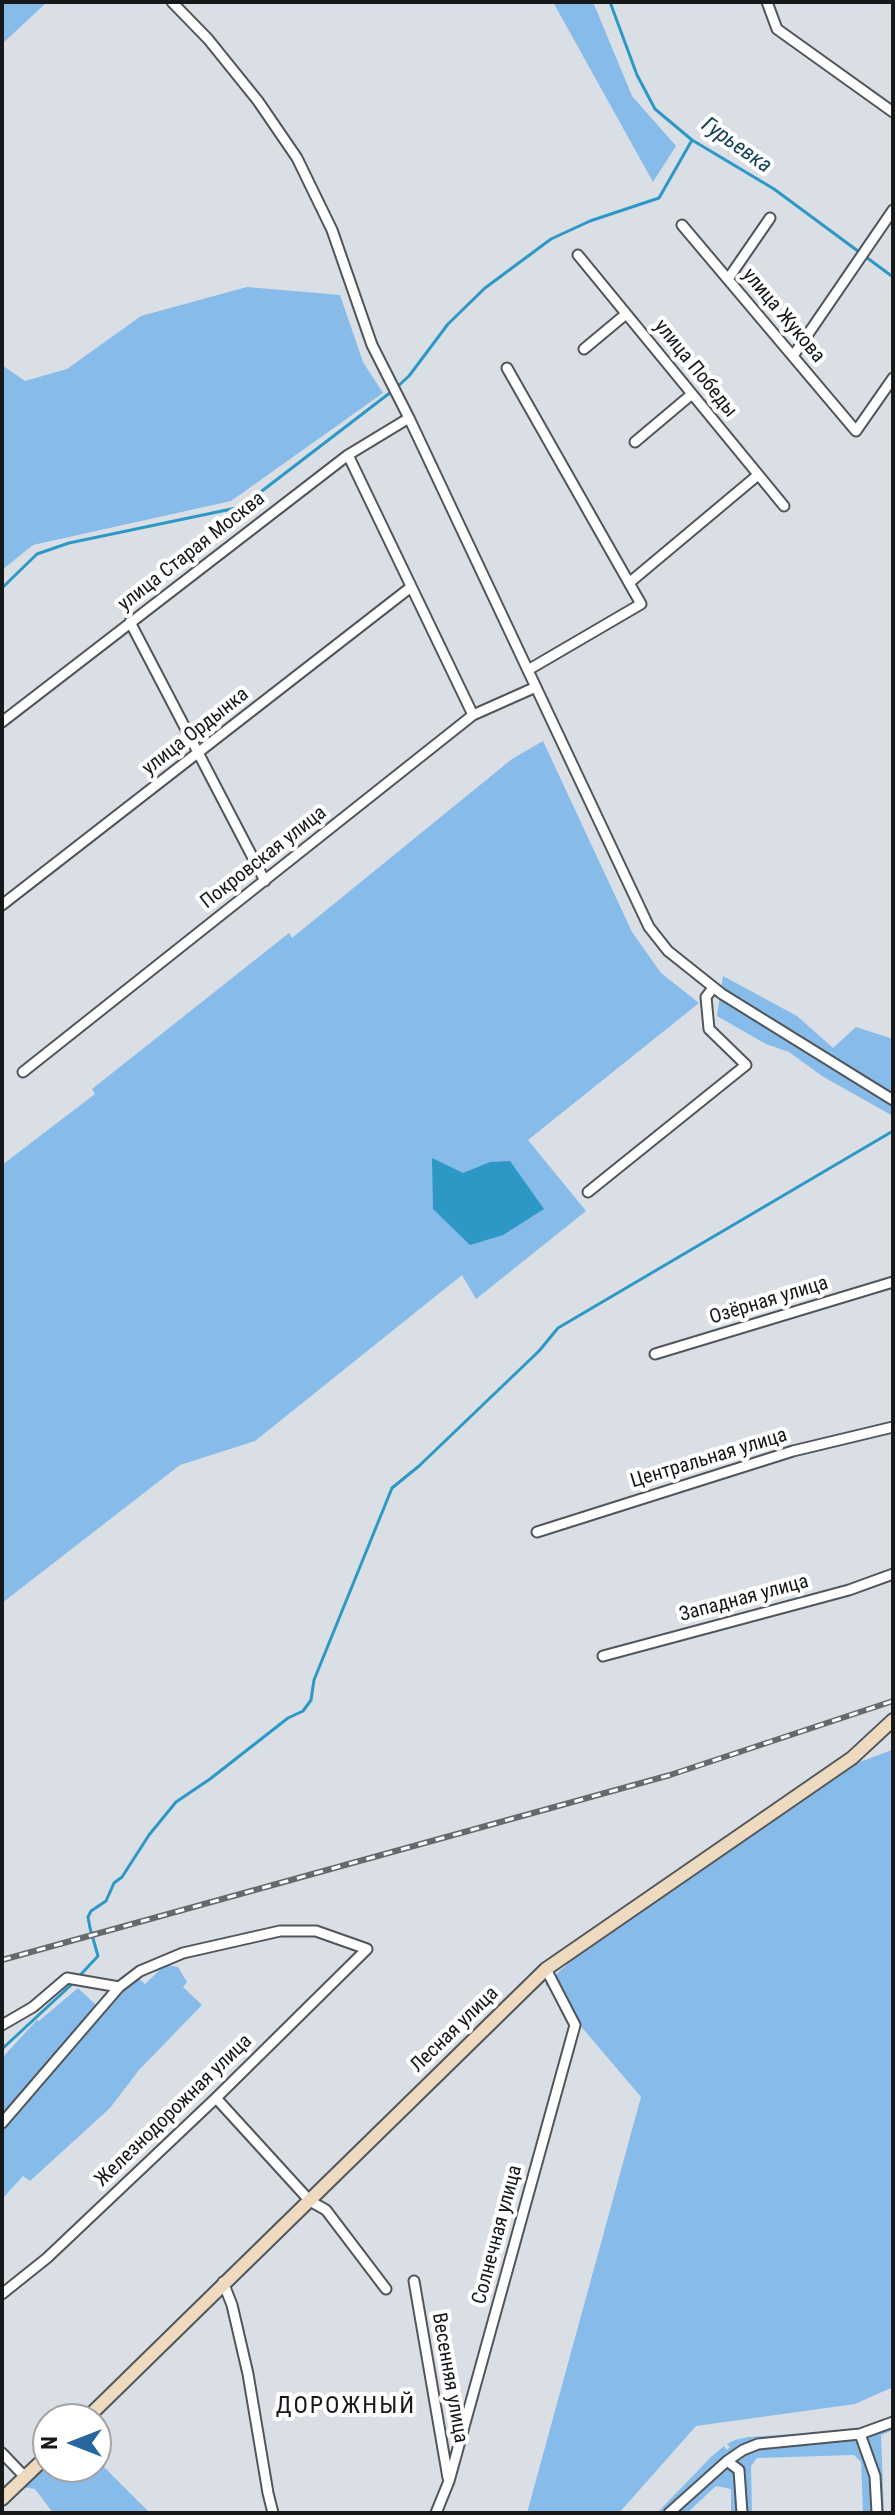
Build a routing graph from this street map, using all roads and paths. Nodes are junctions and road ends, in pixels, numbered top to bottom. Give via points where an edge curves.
1 (172, 2) edge
2 (767, 2) edge
3 (893, 112) edge
4 (893, 210) edge
5 (770, 218) dead end
6 (682, 225) dead end
7 (578, 255) dead end
8 (728, 279) junction
9 (626, 314) junction
10 (584, 349) dead end
11 (793, 356) junction
12 (507, 368) dead end
13 (893, 378) edge
14 (692, 394) junction
15 (409, 418) junction
16 (635, 442) dead end
17 (348, 455) junction
18 (758, 475) junction
19 (784, 506) dead end
20 (629, 583) junction
21 (411, 587) junction
22 (130, 622) junction
23 (528, 670) junction
24 (536, 687) junction
25 (473, 715) junction
26 (2, 722) edge
27 (197, 754) junction
28 (265, 881) junction
29 (2, 905) edge
30 (713, 988) junction
31 (23, 1072) dead end
32 (893, 1100) edge
33 (588, 1192) dead end
34 (893, 1282) edge
35 (655, 1354) dead end
36 (893, 1427) edge
37 (537, 1532) dead end
38 (893, 1574) edge
39 (603, 1656) dead end
40 (893, 1720) edge
41 (546, 1969) junction
42 (119, 1987) junction
43 (2, 2025) edge
44 (216, 2098) junction
45 (2, 2123) edge
46 (310, 2201) junction
47 (414, 2281) dead end
48 (223, 2282) junction
49 (386, 2289) dead end
50 (2, 2294) edge
51 (102, 2403) edge
52 (893, 2422) edge
53 (860, 2434) junction
54 (2, 2453) edge
55 (727, 2461) junction
56 (32, 2470) edge
57 (25, 2477) junction
58 (449, 2481) junction
59 (2, 2499) edge
60 (273, 2513) edge
61 (436, 2513) edge
62 (669, 2513) edge
63 (742, 2513) edge
64 (877, 2513) edge

1 - 15 street via 258,101 297,158 332,230 372,345
2 - 3 street via 777,29
4 - 11 street
5 - 8 street
6 - 8 street, улица Жукова
7 - 9 street, улица Победы
8 - 11 street, улица Жукова
9 - 10 street
9 - 14 street, улица Победы
11 - 13 street, улица Жукова via 856,431
12 - 20 street
14 - 16 street
14 - 18 street, улица Победы
15 - 17 street, улица Старая Москва
15 - 23 street
17 - 21 street
17 - 22 street, улица Старая Москва
18 - 19 street, улица Победы
18 - 20 street
20 - 23 street via 641,604
21 - 25 street
21 - 27 street, улица Ордынка
22 - 26 street, улица Старая Москва
22 - 27 street
23 - 24 street
24 - 25 street, Покровская улица
24 - 30 street via 649,927 668,951
25 - 28 street, Покровская улица
27 - 28 street
27 - 29 street, улица Ордынка
28 - 31 street, Покровская улица
30 - 32 street
30 - 33 street via 706,997 709,1029 746,1065
34 - 35 street, Озёрная улица
36 - 37 street, Центральная улица via 793,1451
38 - 39 street, Западная улица
40 - 41 street, Лесная улица via 852,1758
41 - 46 street, Лесная улица
41 - 58 street, Солнечная улица via 575,2025
42 - 43 street via 67,1978
42 - 44 street, Железнодорожная улица via 140,1971 183,1953 280,1931 316,1931 367,1949
42 - 45 street
44 - 46 street
44 - 50 street, Железнодорожная улица
46 - 48 street, Лесная улица
46 - 49 street via 326,2210
47 - 58 street, Весенняя улица
48 - 51 street, Лесная улица
48 - 60 street via 248,2374
52 - 53 street
53 - 55 street via 758,2444
53 - 64 street via 875,2476
54 - 57 street
55 - 62 street
55 - 63 street via 739,2470
56 - 57 street
57 - 59 street
58 - 61 street, Солнечная улица

